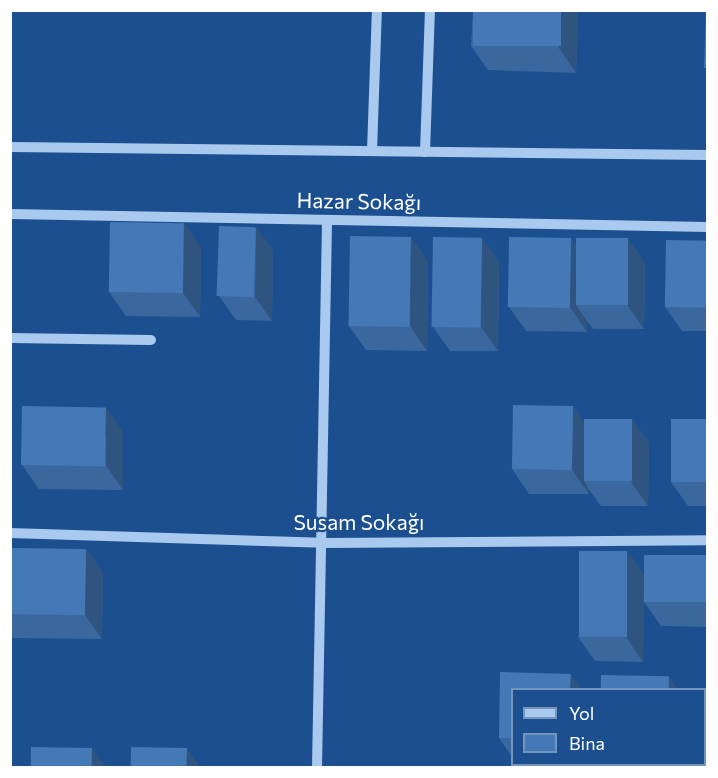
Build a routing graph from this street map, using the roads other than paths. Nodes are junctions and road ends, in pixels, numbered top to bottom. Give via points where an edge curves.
1 (377, 10) edge
2 (430, 10) edge
3 (10, 147) edge
4 (372, 151) junction
5 (425, 152) junction
6 (708, 155) edge
7 (10, 214) edge
8 (327, 220) junction
9 (708, 227) edge
10 (10, 338) edge
11 (151, 340) dead end
12 (10, 533) edge
13 (708, 540) edge
14 (322, 543) junction
15 (317, 768) edge

1 - 4 street
2 - 5 street
3 - 4 street
4 - 5 street
5 - 6 street
7 - 8 street, Hazar Sokağı
8 - 9 street, Hazar Sokağı
8 - 14 street
10 - 11 street
12 - 14 street, Susam Sokağı
13 - 14 street, Susam Sokağı
14 - 15 street

